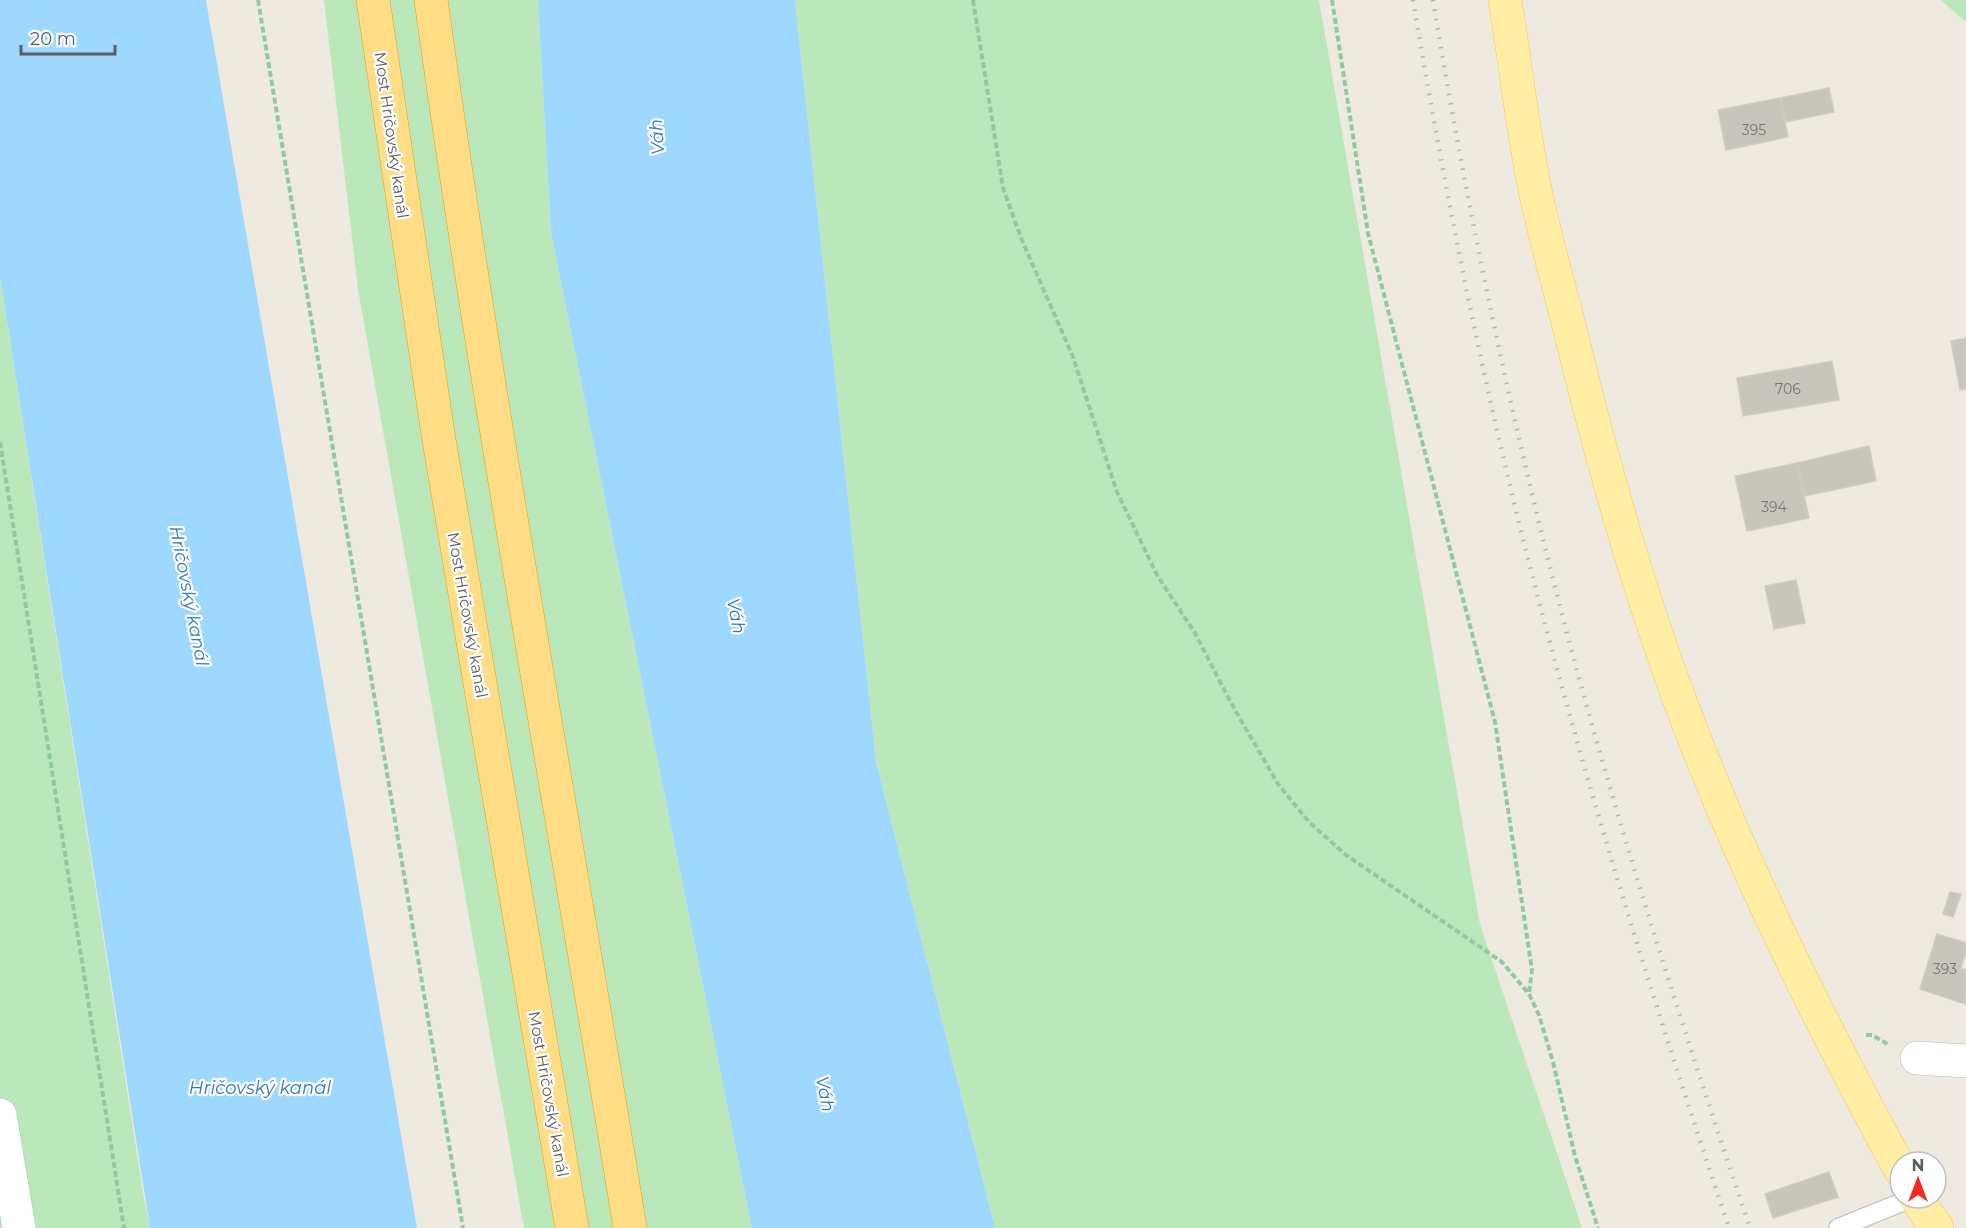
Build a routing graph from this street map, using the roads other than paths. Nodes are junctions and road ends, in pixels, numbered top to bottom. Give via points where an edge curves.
1 (372, 0) edge
2 (431, 0) edge
3 (1505, 0) edge
4 (1917, 1058) road end
5 (1966, 1061) edge
6 (0, 1115) edge
7 (1890, 1150) edge
8 (1888, 1208) edge
9 (1923, 1210) edge
10 (19, 1228) edge
11 (572, 1228) edge
12 (630, 1228) edge
13 (1838, 1228) edge
14 (1937, 1228) edge

1 - 11 highway, Most Hričovský kanál via 436,423
2 - 12 highway via 493,419
3 - 7 main road via 1534,185 1592,418 1644,598 1681,702 1786,947
4 - 5 main road
6 - 10 main road
8 - 13 lane
9 - 14 main road

